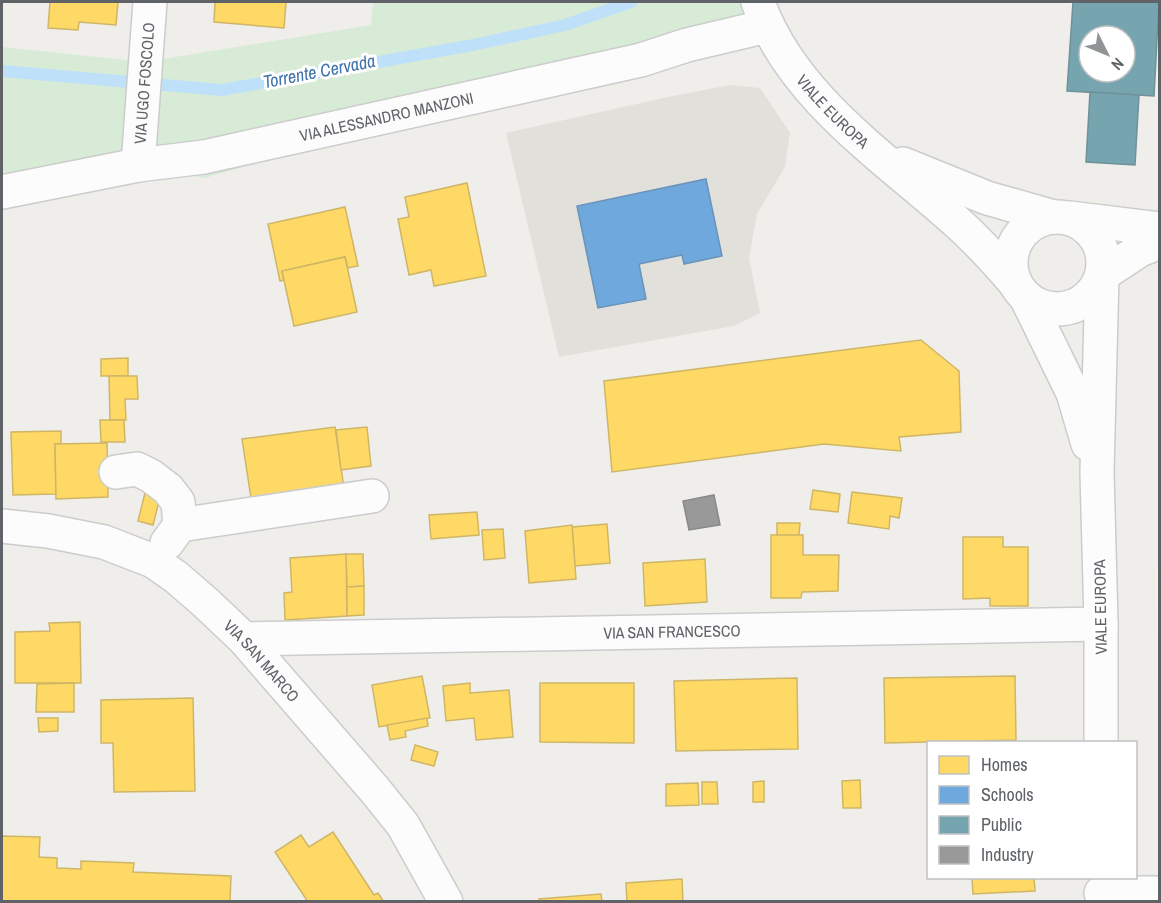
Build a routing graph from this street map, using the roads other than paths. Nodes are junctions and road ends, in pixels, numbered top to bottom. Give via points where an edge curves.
1 (150, 2) edge
2 (762, 14) edge
3 (880, 155) junction
4 (138, 165) junction
5 (2, 192) edge
6 (1061, 217) junction
7 (1160, 229) edge
8 (1160, 242) edge
9 (1102, 274) junction
10 (1021, 291) junction
11 (116, 472) dead end
12 (1097, 472) junction
13 (372, 496) dead end
14 (180, 525) junction
15 (2, 526) edge
16 (153, 561) junction
17 (1101, 624) junction
18 (244, 639) junction
19 (1101, 741) edge
20 (1101, 891) edge
21 (1160, 893) edge
22 (446, 902) edge

1 - 4 street, VIA UGO FOSCOLO
2 - 3 street, VIALE EUROPA via 790,63 818,97
2 - 4 street, VIA ALESSANDRO MANZONI via 641,60 215,155
3 - 6 street, VIALE EUROPA via 987,198
3 - 10 street, VIALE EUROPA via 961,225
4 - 5 street, VIA ALESSANDRO MANZONI
6 - 7 street
6 - 9 street via 1082,223 1096,239 1104,259
6 - 10 street via 1039,220 1017,240 1012,262
8 - 9 street
9 - 10 street via 1096,289 1070,307 1039,306
9 - 12 street, VIALE EUROPA
10 - 12 street, VIALE EUROPA via 1073,393
11 - 14 street via 137,469 168,489 178,502
12 - 17 street, VIALE EUROPA
13 - 14 street
14 - 16 street
15 - 16 street, VIA SAN MARCO via 104,542
16 - 18 street, VIA SAN MARCO
17 - 18 street, VIA SAN FRANCESCO
17 - 19 street, VIALE EUROPA
18 - 22 street, VIA SAN MARCO via 403,825
20 - 21 street

